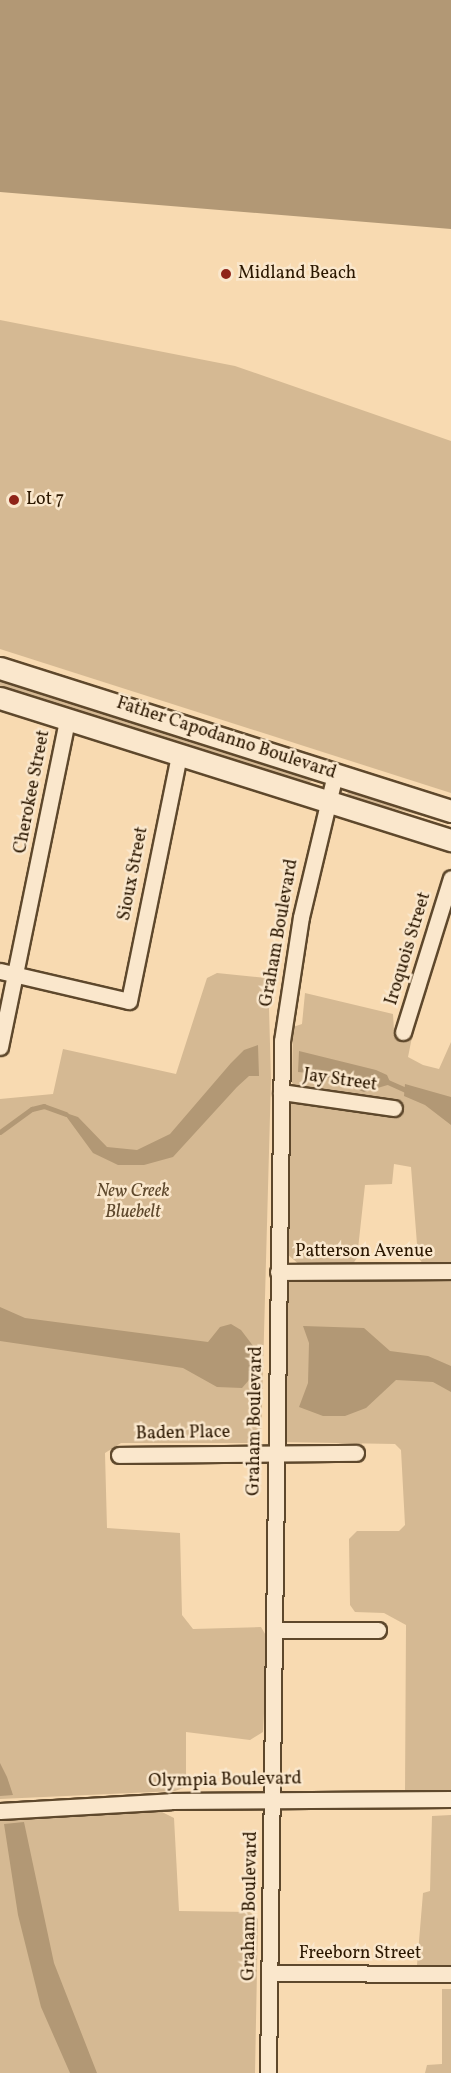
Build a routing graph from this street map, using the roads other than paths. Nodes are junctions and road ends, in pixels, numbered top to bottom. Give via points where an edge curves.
1 (0, 668) edge
2 (0, 698) edge
3 (68, 720) junction
4 (179, 756) junction
5 (335, 774) junction
6 (328, 802) junction
7 (451, 811) edge
8 (451, 840) edge
9 (451, 878) edge
10 (0, 971) edge
11 (16, 974) junction
12 (404, 1032) dead end
13 (0, 1047) edge
14 (281, 1092) junction
15 (394, 1108) dead end
16 (451, 1271) edge
17 (278, 1272) junction
18 (274, 1452) junction
19 (356, 1453) dead end
20 (120, 1455) dead end
21 (275, 1630) junction
22 (378, 1630) dead end
23 (272, 1799) junction
24 (451, 1799) edge
25 (0, 1810) edge
26 (269, 1973) junction
27 (451, 1974) edge
28 (268, 2073) edge

1 - 5 main road, Father Capodanno Boulevard
2 - 3 main road, Father Capodanno Boulevard
3 - 4 main road, Father Capodanno Boulevard
3 - 11 street, Cherokee Street
4 - 6 main road, Father Capodanno Boulevard
4 - 11 street, Sioux Street via 129,1001
5 - 6 street, Graham Boulevard
5 - 7 main road, Father Capodanno Boulevard
6 - 8 main road, Father Capodanno Boulevard
6 - 14 street, Graham Boulevard via 299,927 282,1041
9 - 12 street, Iroquois Street
10 - 11 street
11 - 13 street, Cherokee Street
14 - 15 street, Jay Street
14 - 17 street, Graham Boulevard
16 - 17 street, Patterson Avenue
17 - 18 street, Graham Boulevard
18 - 19 street, Baden Place
18 - 20 street, Baden Place
18 - 21 street, Graham Boulevard
21 - 22 street
21 - 23 street, Graham Boulevard
23 - 24 street, Olympia Boulevard
23 - 25 street, Olympia Boulevard
23 - 26 street, Graham Boulevard
26 - 27 street, Freeborn Street
26 - 28 street, Graham Boulevard

